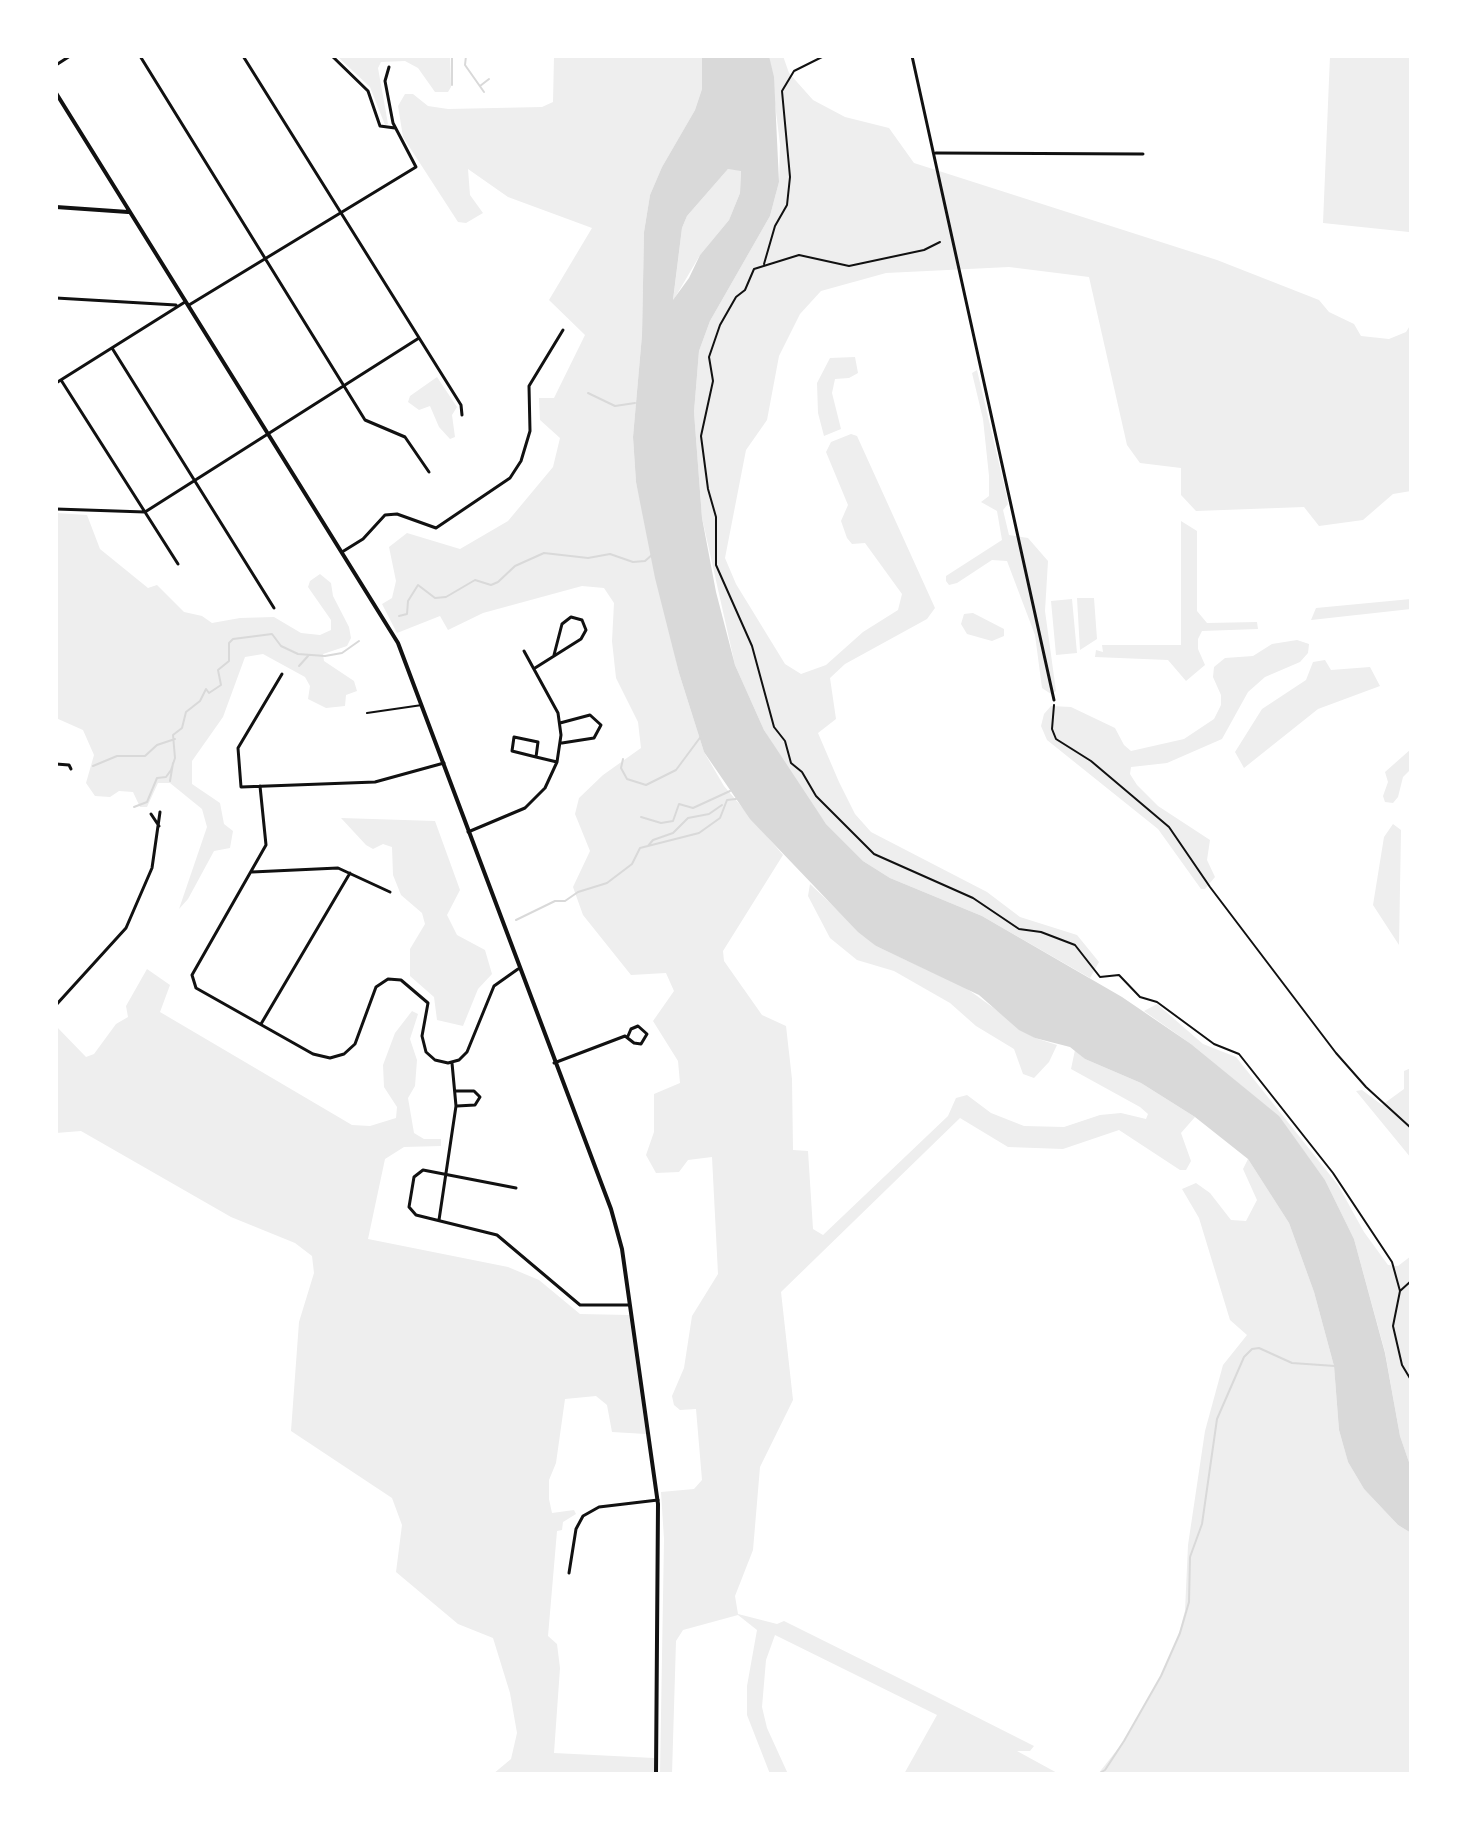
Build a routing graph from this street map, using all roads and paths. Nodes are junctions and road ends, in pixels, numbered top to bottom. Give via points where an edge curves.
1 (70, 56) edge
2 (140, 56) edge
3 (243, 56) edge
4 (332, 56) edge
5 (824, 56) edge
6 (912, 56) edge
7 (56, 65) edge
8 (389, 67) dead end
9 (56, 93) edge
10 (395, 128) junction
11 (936, 153) junction
12 (1143, 154) dead end
13 (56, 207) edge
14 (128, 212) junction
15 (341, 212) junction
16 (940, 242) dead end
17 (266, 259) junction
18 (764, 265) junction
19 (56, 298) edge
20 (187, 304) junction
21 (179, 306) junction
22 (563, 330) dead end
23 (419, 338) junction
24 (112, 348) junction
25 (61, 380) junction
26 (56, 383) edge
27 (345, 386) junction
28 (462, 415) dead end
29 (268, 434) junction
30 (429, 472) dead end
31 (195, 480) junction
32 (56, 509) edge
33 (145, 512) junction
34 (342, 552) junction
35 (178, 564) dead end
36 (274, 608) dead end
37 (524, 651) dead end
38 (554, 655) junction
39 (535, 668) junction
40 (282, 674) dead end
41 (1054, 700) joint
42 (423, 705) junction
43 (367, 713) dead end
44 (560, 723) junction
45 (560, 743) junction
46 (536, 757) junction
47 (557, 762) junction
48 (444, 763) junction
49 (56, 764) edge
50 (71, 769) dead end
51 (260, 786) junction
52 (160, 812) dead end
53 (151, 814) dead end
54 (159, 826) junction
55 (468, 832) junction
56 (251, 872) junction
57 (350, 873) junction
58 (390, 892) dead end
59 (518, 969) junction
60 (56, 1005) edge
61 (261, 1024) junction
62 (628, 1036) junction
63 (452, 1063) junction
64 (554, 1063) junction
65 (455, 1091) junction
66 (456, 1106) junction
67 (1411, 1128) edge
68 (447, 1175) junction
69 (516, 1188) dead end
70 (439, 1220) junction
71 (1411, 1281) edge
72 (1400, 1291) junction
73 (630, 1305) junction
74 (1411, 1380) edge
75 (658, 1500) junction
76 (569, 1573) dead end
77 (656, 1774) edge

1 - 7 street
2 - 17 street
3 - 15 street
4 - 10 street via 368,91 380,126
5 - 18 path via 794,71 782,91 790,177 787,205
6 - 11 street
8 - 10 street via 385,81
9 - 14 street
10 - 15 street via 416,167
11 - 12 street
11 - 41 street
13 - 14 street
14 - 20 street
15 - 17 street
15 - 23 street
16 - 18 path via 849,266 811,255
17 - 20 street
17 - 27 street
18 - 72 path via 754,269 720,325 709,357 713,381 701,436 716,517 716,565 752,646 774,727 791,763 874,854 973,898 1019,929 1075,945 1100,977 1119,975 1140,997 1157,1002 1214,1044 1239,1054 1333,1173 1392,1262
19 - 21 street
20 - 21 street
20 - 29 street
21 - 24 street
22 - 34 street via 529,386 530,431 510,478 436,528 385,515
23 - 27 street
23 - 28 street via 461,405
24 - 25 street
24 - 31 street
25 - 26 street
25 - 33 street
27 - 29 street
27 - 30 street via 365,420 405,437
29 - 31 street
29 - 34 street
31 - 33 street
31 - 36 street
32 - 33 street
33 - 35 street
34 - 42 street via 398,643
37 - 39 street
38 - 38 street via 562,624 573,617 582,620 583,637
38 - 39 street
39 - 44 street
40 - 51 street via 237,751 240,785
41 - 67 path via 1056,739 1091,761 1169,827 1336,1053
42 - 43 lane
42 - 48 street
44 - 45 street
44 - 45 street via 590,715 602,727 594,738
45 - 47 street
46 - 46 street via 511,750 514,737 538,742
46 - 47 street
47 - 55 street via 545,788 525,808
48 - 51 street via 375,782
48 - 55 street
49 - 50 street
51 - 56 street via 266,842
52 - 54 street
53 - 54 street
54 - 60 street via 150,876 124,933
55 - 59 street
56 - 57 street via 338,868
56 - 61 street via 191,980 196,988
57 - 58 street
57 - 61 street
59 - 63 street via 494,986 467,1052
59 - 64 street
61 - 63 street via 316,1055 337,1057 357,1041 373,990 385,980 397,979 428,1003 422,1036 426,1052 439,1062
62 - 62 street via 638,1044 647,1034 636,1026
62 - 64 street
63 - 65 street
64 - 73 street via 617,1228
65 - 66 street
65 - 66 street via 474,1091 480,1097 475,1105
66 - 68 street
68 - 69 street
68 - 70 street
68 - 70 street via 419,1171 409,1205 414,1214
70 - 73 street via 505,1239 580,1305
71 - 72 path
72 - 74 path via 1393,1326
73 - 75 street
75 - 76 street via 599,1507 583,1516
75 - 77 street

